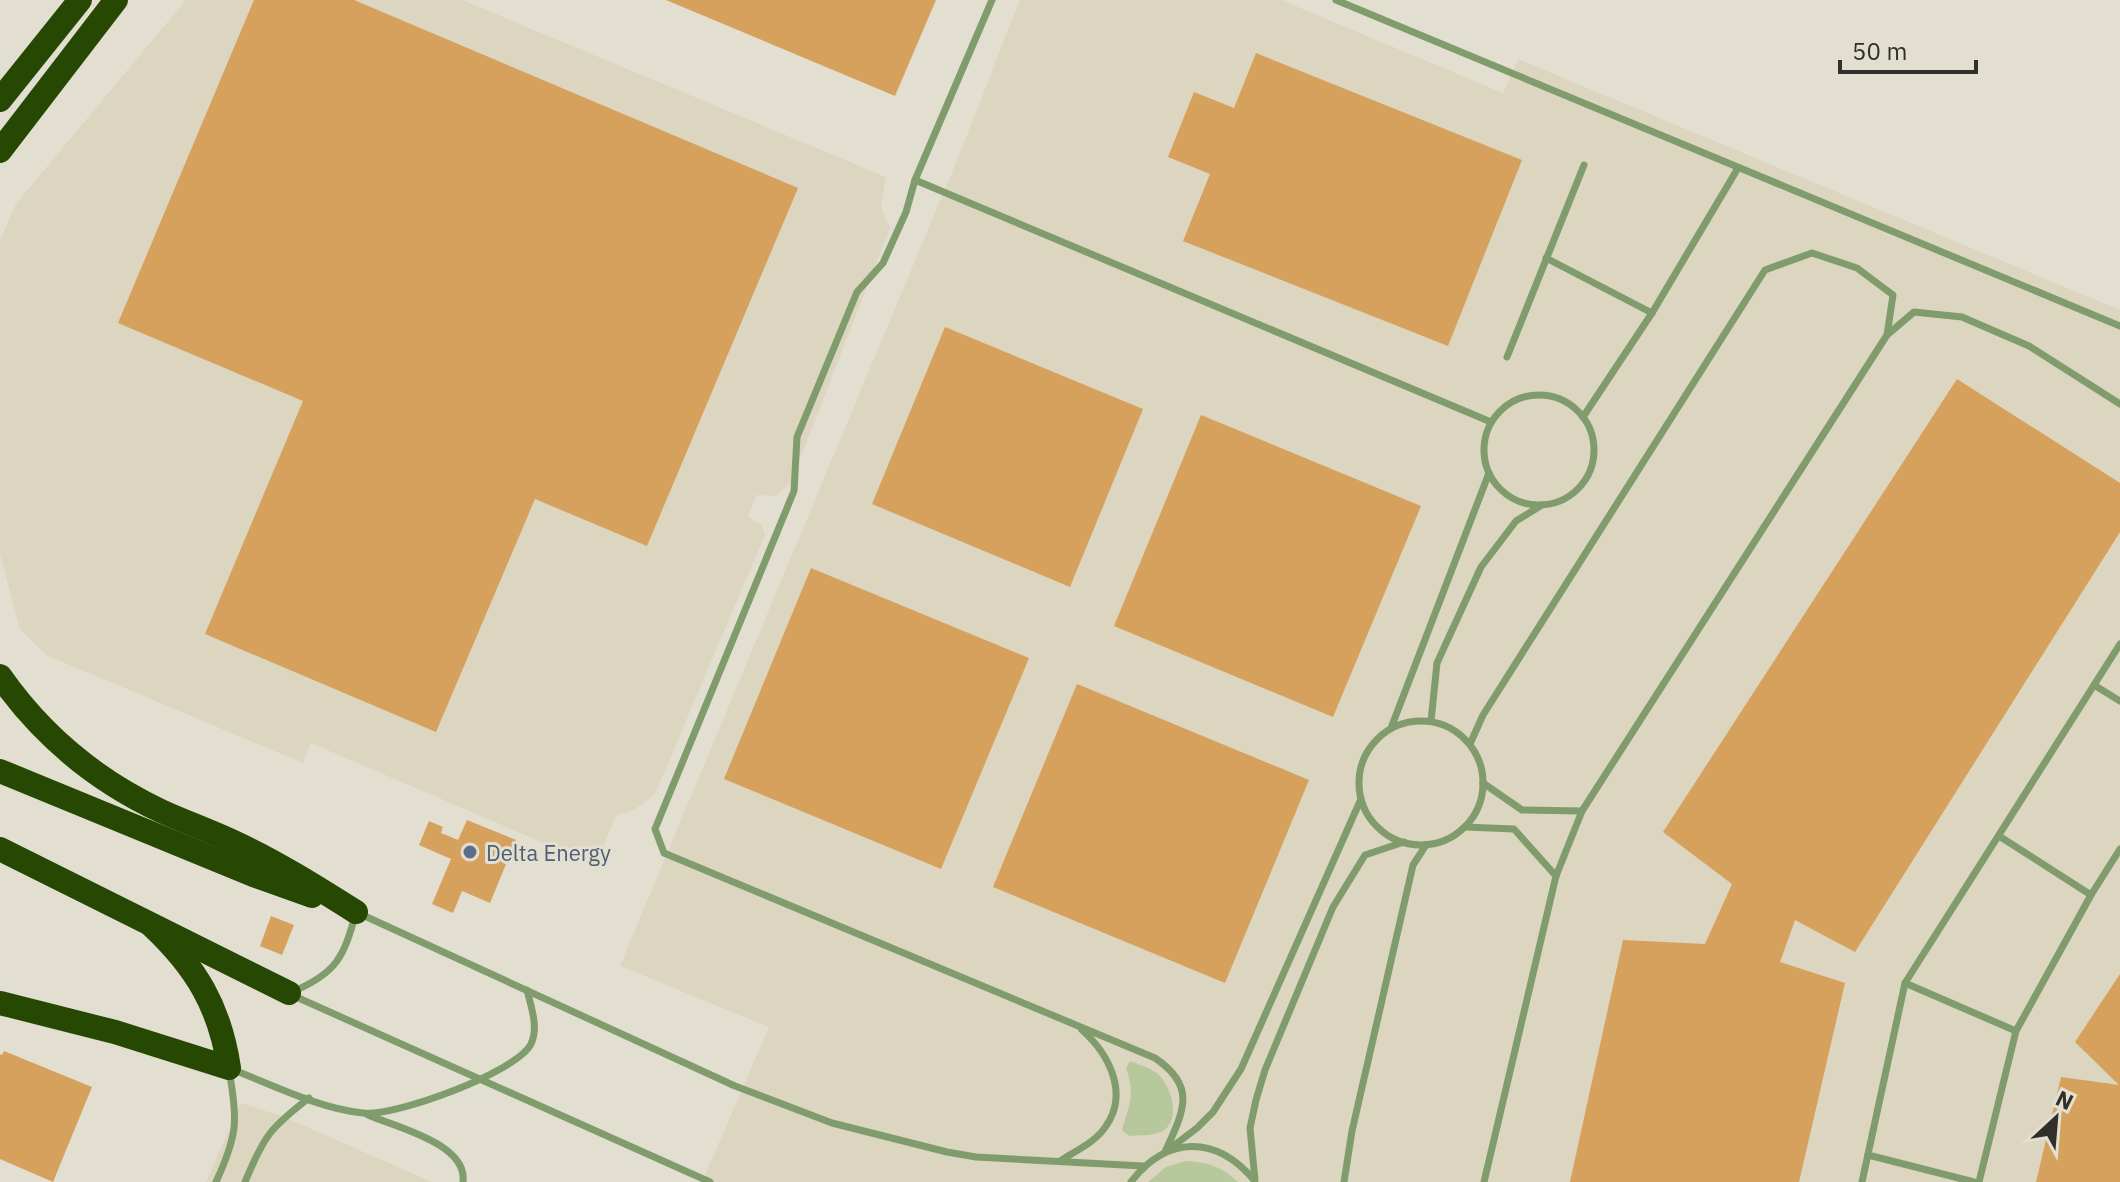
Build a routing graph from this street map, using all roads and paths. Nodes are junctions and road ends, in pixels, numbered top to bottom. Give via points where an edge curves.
1 (80, 0) edge
2 (116, 0) edge
3 (992, 0) edge
4 (1336, 0) edge
5 (0, 100) edge
6 (0, 151) edge
7 (1584, 165) dead end
8 (1738, 168) junction
9 (915, 180) junction
10 (1546, 258) junction
11 (1652, 313) junction
12 (2120, 326) edge
13 (1887, 335) junction
14 (1507, 357) dead end
15 (2120, 404) edge
16 (1583, 417) junction
17 (1491, 422) junction
18 (1489, 473) junction
19 (1542, 505) junction
20 (2120, 644) edge
21 (0, 676) edge
22 (2094, 685) junction
23 (2120, 701) edge
24 (1431, 721) junction
25 (1391, 728) junction
26 (1470, 744) junction
27 (0, 771) edge
28 (1483, 783) junction
29 (1361, 799) junction
30 (1582, 811) junction
31 (1465, 827) junction
32 (1999, 836) junction
33 (1404, 842) junction
34 (1426, 845) junction
35 (0, 849) edge
36 (2120, 849) edge
37 (1556, 876) junction
38 (2091, 895) junction
39 (356, 912) junction
40 (151, 925) junction
41 (1905, 983) junction
42 (527, 990) junction
43 (289, 993) junction
44 (0, 1003) edge
45 (1078, 1025) junction
46 (2016, 1031) junction
47 (229, 1068) junction
48 (478, 1078) junction
49 (309, 1098) junction
50 (366, 1114) junction
51 (1165, 1152) junction
52 (1868, 1155) junction
53 (1058, 1162) junction
54 (1143, 1166) junction
55 (1255, 1181) edge
56 (216, 1182) edge
57 (245, 1182) edge
58 (463, 1182) edge
59 (710, 1182) edge
60 (1131, 1182) edge
61 (1344, 1182) edge
62 (1484, 1182) edge
63 (1862, 1182) edge
64 (1977, 1182) edge

1 - 5 highway
2 - 6 highway
3 - 9 lane
4 - 8 lane
7 - 10 lane
8 - 11 lane
8 - 12 lane
9 - 17 lane
9 - 45 lane via 883,263 857,292 797,437 794,491 655,829 664,853
10 - 11 lane
10 - 14 lane
11 - 16 lane
13 - 15 lane via 1914,312 1962,317 2029,346
13 - 26 lane via 1893,295 1857,268 1812,253 1765,270 1483,715
13 - 30 lane
16 - 17 lane via 1567,402 1546,395 1524,396
16 - 19 lane via 1592,434 1589,473 1578,489
17 - 18 lane via 1484,456
18 - 19 lane via 1511,497
18 - 25 lane
19 - 24 lane via 1516,521 1481,567 1437,663
20 - 22 lane
21 - 39 highway via 51,737 113,786 274,862
22 - 23 lane
22 - 32 lane
24 - 25 lane
24 - 26 lane
25 - 29 lane via 1364,758
26 - 28 lane
27 - 39 highway
28 - 30 lane via 1522,810
28 - 31 lane via 1475,814
29 - 33 lane via 1371,819
29 - 51 lane via 1241,1069 1213,1112
30 - 37 lane
31 - 34 lane
31 - 37 lane via 1514,829
32 - 38 lane
32 - 41 lane
33 - 34 lane
33 - 55 lane via 1365,855 1333,907 1256,1100 1250,1128
34 - 61 lane via 1413,865
35 - 40 highway
36 - 38 lane
37 - 62 lane
38 - 46 lane
39 - 42 lane
39 - 43 lane via 338,961
40 - 43 highway
40 - 47 highway via 204,990 220,1026
41 - 46 lane
41 - 52 lane
42 - 48 lane via 534,1025 530,1045 516,1061
42 - 53 lane via 735,1086 832,1123 947,1152
43 - 48 lane
44 - 47 highway
45 - 51 lane via 1144,1051 1180,1082 1182,1114
45 - 53 lane via 1112,1069 1115,1108 1106,1127
46 - 64 lane
47 - 49 lane
47 - 56 lane via 235,1129
48 - 50 lane via 435,1098
48 - 59 lane
49 - 50 lane
49 - 57 lane via 271,1131
50 - 58 lane via 451,1152 461,1163
51 - 54 lane
51 - 55 lane via 1205,1147 1225,1153
52 - 63 lane
52 - 64 lane
53 - 54 lane
54 - 60 lane

